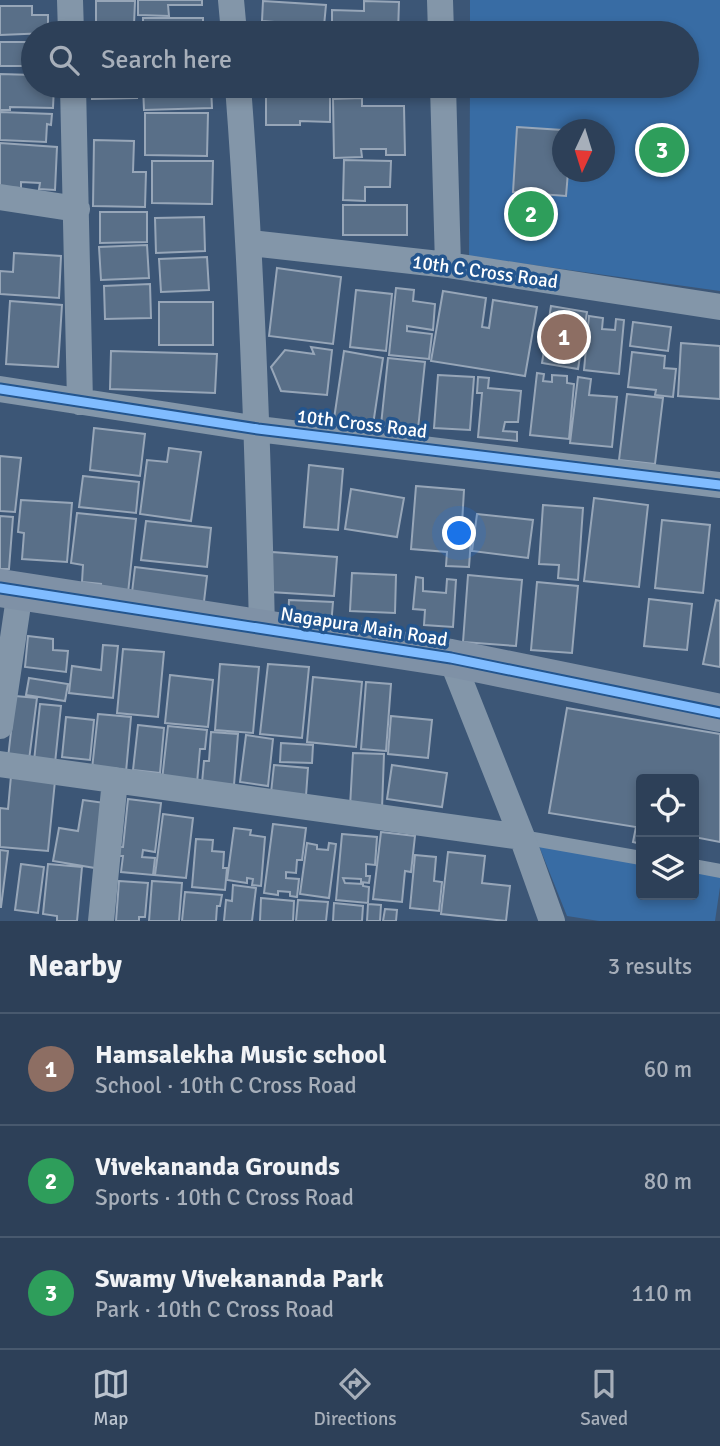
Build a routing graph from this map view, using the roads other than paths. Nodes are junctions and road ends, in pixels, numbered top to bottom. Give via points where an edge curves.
1 (70, 0) edge
2 (231, 0) edge
3 (440, 0) edge
4 (71, 21) edge
5 (233, 21) edge
6 (441, 21) edge
7 (73, 98) edge
8 (239, 98) edge
9 (443, 98) edge
10 (0, 197) edge
11 (77, 209) junction
12 (250, 243) junction
13 (448, 265) junction
14 (720, 307) edge
15 (0, 389) edge
16 (80, 402) junction
17 (258, 429) junction
18 (720, 485) edge
19 (10, 589) edge
20 (262, 629) junction
21 (452, 658) junction
22 (720, 713) edge
23 (0, 726) edge
24 (0, 764) edge
25 (115, 780) junction
26 (522, 837) junction
27 (636, 857) edge
28 (699, 867) edge
29 (720, 871) edge
30 (102, 921) edge
31 (551, 921) edge

1 - 4 street
2 - 5 street
3 - 6 street
7 - 11 street
8 - 12 street
9 - 13 street
10 - 11 street
11 - 16 street
12 - 13 street, 10th C Cross Road
12 - 17 street
13 - 14 street, 10th C Cross Road
15 - 16 street, 10th Cross Road
16 - 17 street, 10th Cross Road
17 - 18 street, 10th Cross Road
17 - 20 street
19 - 20 street, Nagapura Main Road
19 - 23 street
20 - 21 street, Nagapura Main Road
21 - 22 street, Nagapura Main Road
21 - 26 street
24 - 25 street
25 - 26 street
25 - 30 street
26 - 27 lane
26 - 31 street
28 - 29 lane

